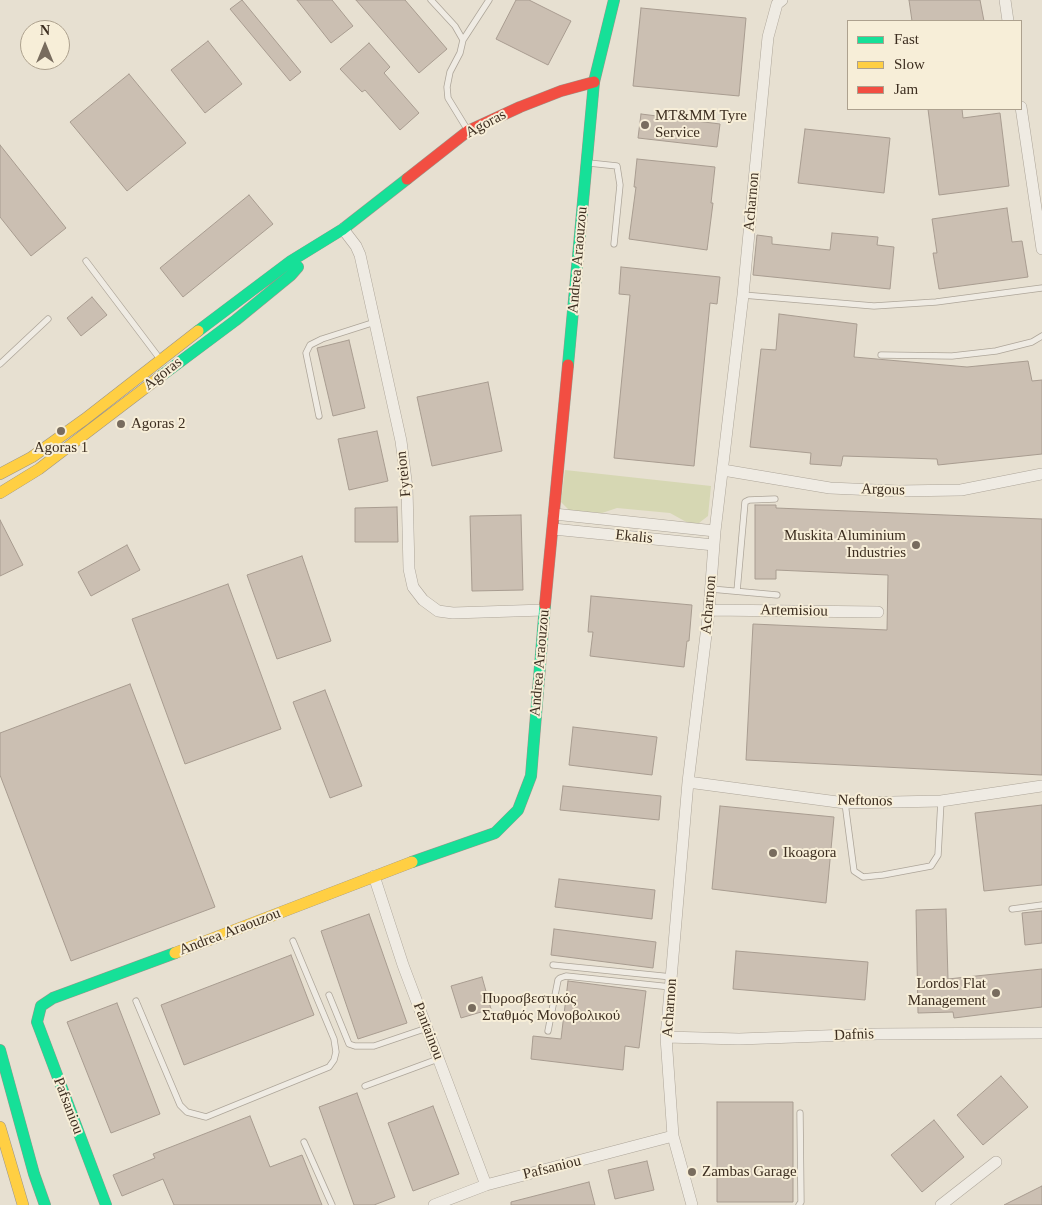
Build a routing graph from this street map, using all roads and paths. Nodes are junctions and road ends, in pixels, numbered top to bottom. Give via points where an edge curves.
1 (431, 0) edge
2 (489, 0) edge
3 (614, 0) edge
4 (1005, 0) edge
5 (780, 2) edge
6 (1008, 20) edge
7 (463, 40) junction
8 (594, 82) junction
9 (1021, 110) edge
10 (468, 131) junction
11 (587, 163) junction
12 (343, 229) junction
13 (614, 244) dead end
14 (318, 245) junction
15 (1042, 249) edge
16 (86, 261) dead end
17 (1042, 288) edge
18 (743, 295) junction
19 (48, 319) dead end
20 (375, 322) junction
21 (1042, 336) edge
22 (881, 355) dead end
23 (161, 360) junction
24 (0, 364) edge
25 (319, 416) dead end
26 (723, 470) junction
27 (0, 474) edge
28 (1042, 474) edge
29 (0, 493) edge
30 (775, 499) dead end
31 (554, 514) junction
32 (553, 529) junction
33 (715, 530) junction
34 (714, 545) junction
35 (711, 589) junction
36 (737, 591) junction
37 (777, 594) dead end
38 (544, 610) junction
39 (709, 610) junction
40 (878, 612) dead end
41 (688, 782) junction
42 (1042, 786) edge
43 (941, 801) junction
44 (845, 803) junction
45 (374, 876) junction
46 (1042, 906) edge
47 (1012, 909) dead end
48 (293, 941) dead end
49 (553, 965) dead end
50 (671, 982) junction
51 (329, 995) dead end
52 (136, 1001) dead end
53 (41, 1006) joint
54 (427, 1028) junction
55 (548, 1032) dead end
56 (1042, 1033) edge
57 (666, 1037) junction
58 (0, 1050) edge
59 (438, 1059) junction
60 (366, 1086) dead end
61 (800, 1113) dead end
62 (0, 1127) edge
63 (673, 1136) junction
64 (304, 1142) dead end
65 (996, 1162) dead end
66 (486, 1185) junction
67 (23, 1205) edge
68 (45, 1205) edge
69 (106, 1205) edge
70 (332, 1205) edge
71 (434, 1205) edge
72 (692, 1205) edge
73 (799, 1205) edge
74 (941, 1205) edge

1 - 7 lane
2 - 7 lane
3 - 8 street, Andrea Araouzou
4 - 6 street
5 - 18 street, Acharnon via 768,37
7 - 10 lane via 447,87 448,98
8 - 10 street, Agoras via 520,106
8 - 11 street, Andrea Araouzou
9 - 15 street
10 - 12 street, Agoras
11 - 13 lane via 617,166 620,185
11 - 31 street, Andrea Araouzou
12 - 14 street, Agoras
12 - 20 street, Fyteion via 360,255
14 - 23 street, Agoras via 291,261
14 - 29 street, Agoras via 291,275 236,320 39,469
16 - 23 lane
17 - 18 lane via 936,302 874,306
18 - 26 street, Acharnon
19 - 24 lane
20 - 25 lane via 310,345 306,353
20 - 38 street, Fyteion via 401,441 407,488 409,569 413,587 438,611
21 - 22 lane via 1032,342 996,351 961,355
23 - 27 street, Agoras via 86,419 32,457
26 - 28 street, Argous via 830,488 898,491 961,490
26 - 33 street, Acharnon
30 - 36 lane via 745,502
31 - 32 street, Andrea Araouzou
31 - 33 street
32 - 34 street, Ekalis
32 - 38 street, Andrea Araouzou
33 - 34 street, Acharnon
34 - 35 street, Acharnon
35 - 36 lane
35 - 39 street, Acharnon
36 - 37 lane
38 - 45 street, Andrea Araouzou via 531,776 518,810 495,833
39 - 40 street, Artemisiou
39 - 41 street, Acharnon
41 - 44 street, Neftonos
41 - 50 street, Acharnon
42 - 43 street, Neftonos
43 - 44 street, Neftonos
43 - 44 lane via 938,856 931,866 863,877 854,872
45 - 53 street, Andrea Araouzou via 53,998
45 - 54 street, Pantainou
46 - 47 lane
48 - 52 lane via 334,1038 334,1060 329,1067 206,1116 196,1116 180,1105
49 - 50 lane
50 - 55 lane via 560,978
50 - 57 street, Acharnon
51 - 54 lane via 349,1044 374,1046
53 - 69 street, Pafsaniou via 37,1022
54 - 59 street, Pantainou
56 - 57 street, Dafnis via 739,1039
57 - 63 street, Acharnon
58 - 68 street
59 - 60 lane
59 - 66 street, Pantainou
61 - 73 lane
62 - 67 street
63 - 66 street, Pafsaniou
63 - 72 street, Acharnon
64 - 70 lane
65 - 74 street
66 - 71 street, Pafsaniou

